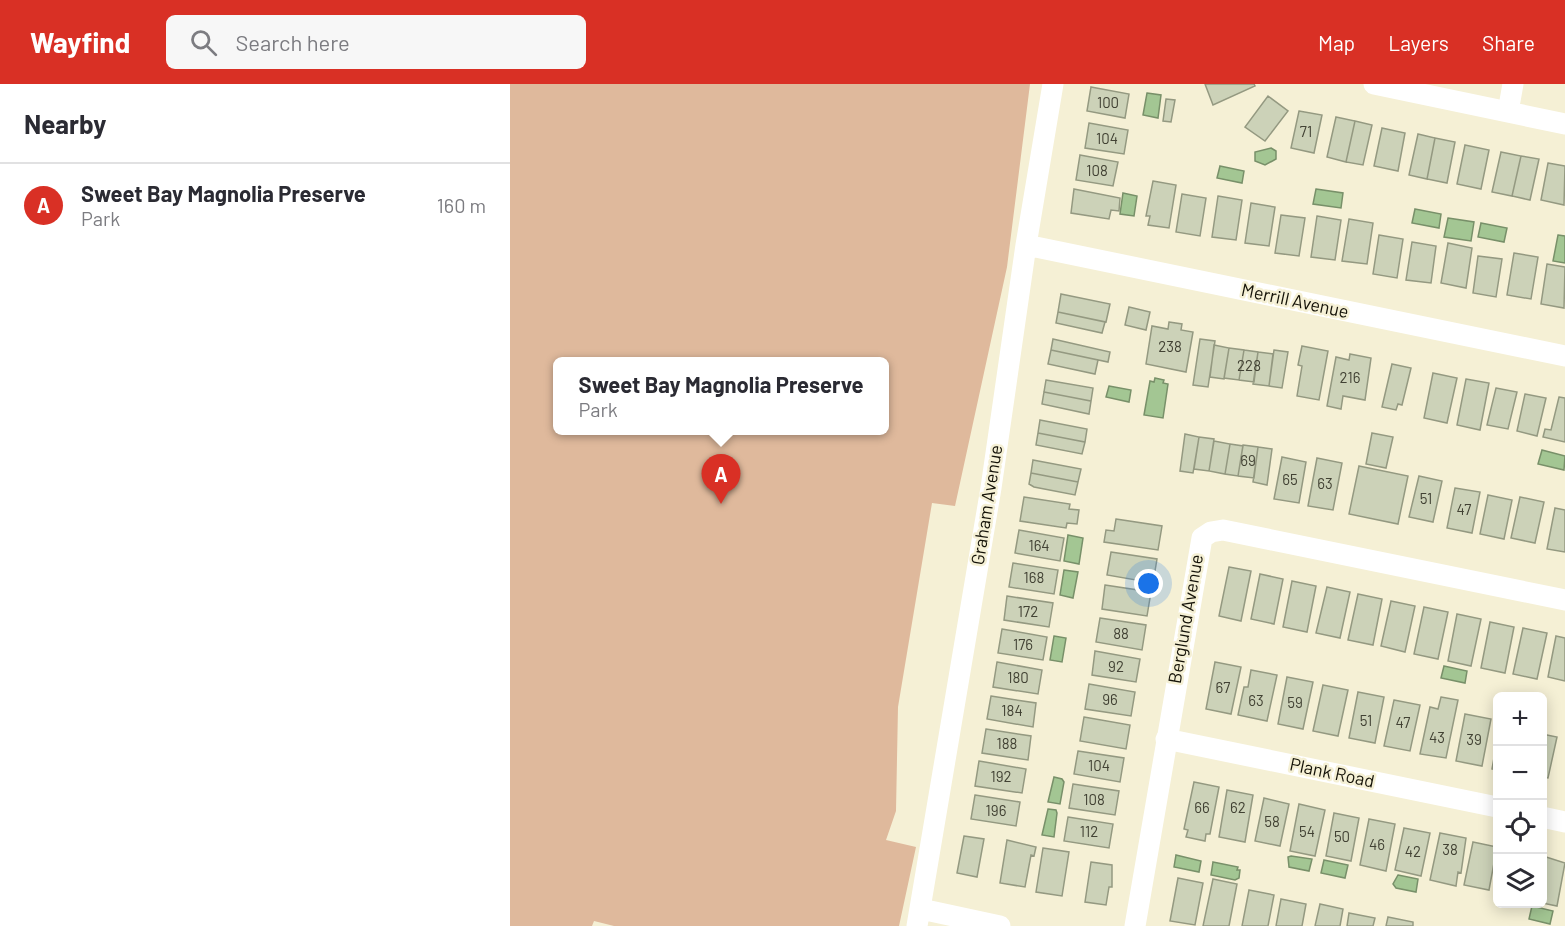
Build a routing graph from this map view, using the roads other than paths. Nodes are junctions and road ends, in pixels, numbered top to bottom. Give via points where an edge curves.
1 (1053, 84) edge
2 (1374, 84) edge
3 (1513, 84) edge
4 (1508, 112) junction
5 (1565, 124) edge
6 (1026, 245) junction
7 (1565, 356) edge
8 (1565, 600) edge
9 (1166, 739) junction
10 (1493, 806) edge
11 (1547, 818) edge
12 (1565, 822) edge
13 (919, 918) edge
14 (1000, 926) edge
15 (1135, 926) edge

1 - 6 street, Graham Avenue
2 - 4 street
3 - 4 street
4 - 5 street
6 - 7 street, Merrill Avenue
6 - 13 street, Graham Avenue via 991,488
8 - 9 street, Berglund Avenue via 1223,530 1211,532 1198,547
9 - 10 street, Plank Road
9 - 15 street, Berglund Avenue
11 - 12 street
13 - 14 street

